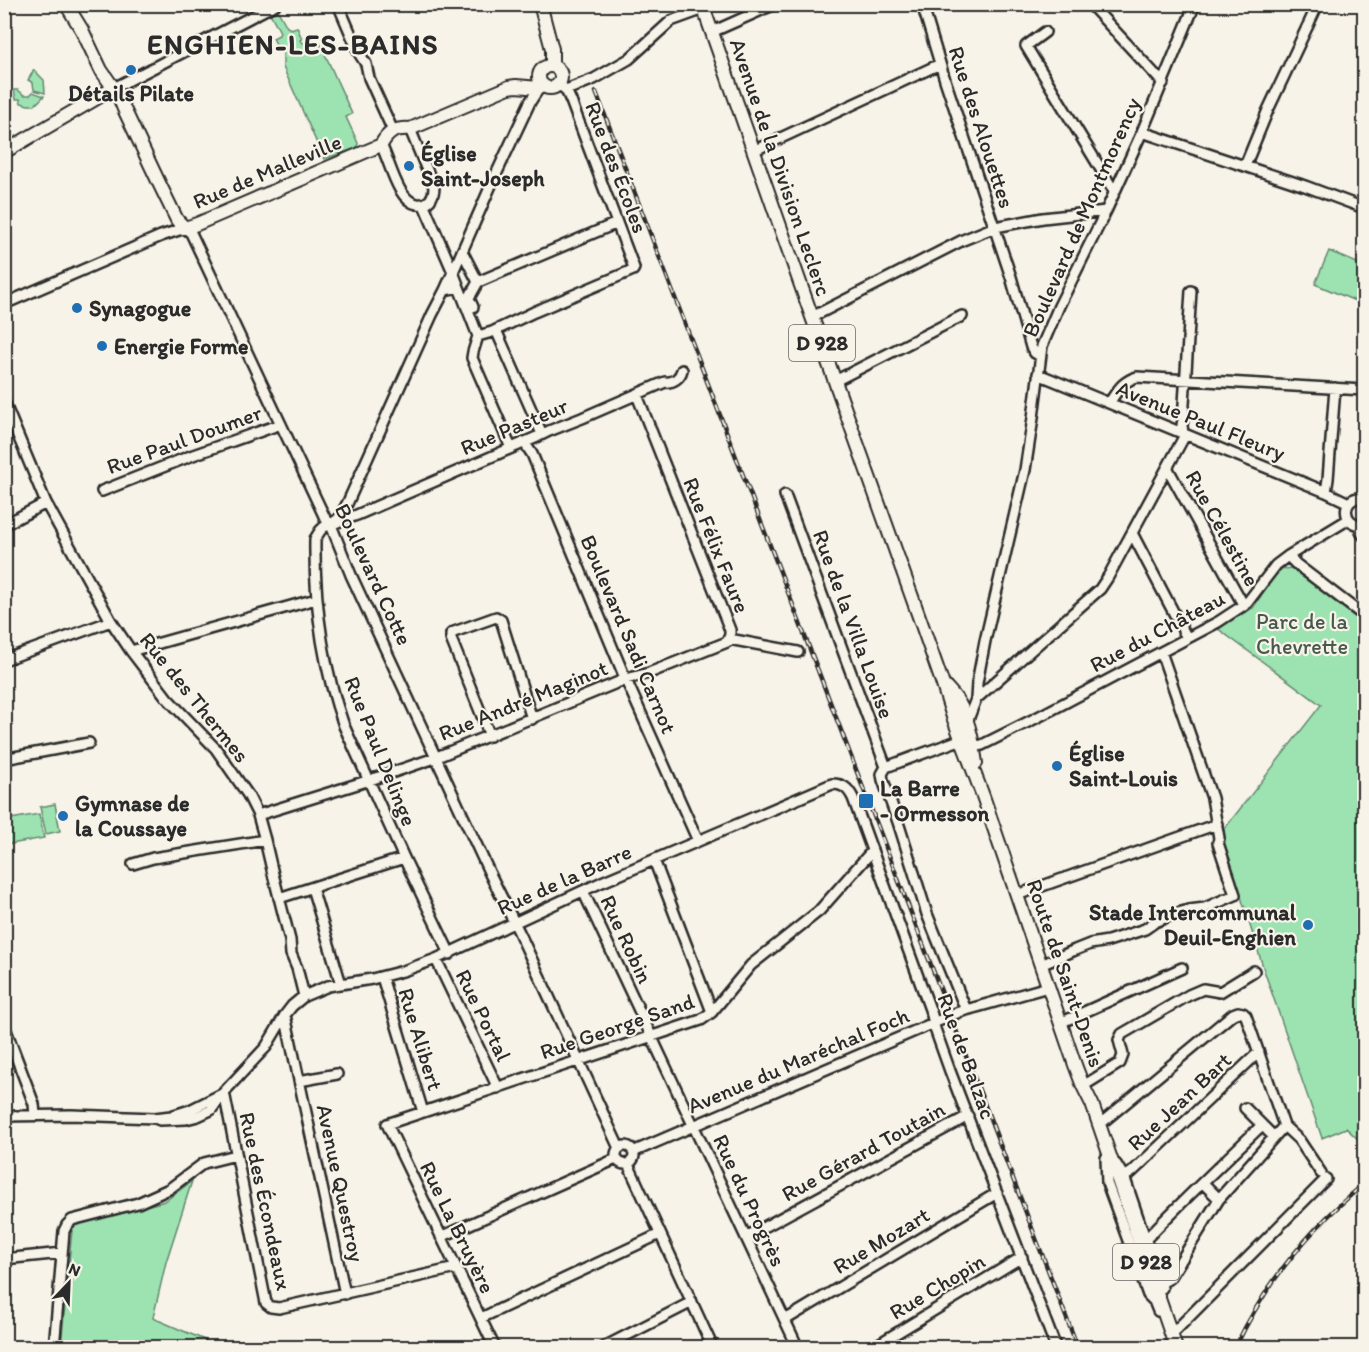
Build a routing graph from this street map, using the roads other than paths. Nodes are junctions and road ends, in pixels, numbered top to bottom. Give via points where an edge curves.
1 (66, 4) edge
2 (73, 4) edge
3 (276, 4) edge
4 (338, 4) edge
5 (540, 4) edge
6 (775, 4) edge
7 (934, 4) edge
8 (1090, 4) edge
9 (1195, 4) edge
10 (1318, 4) edge
11 (703, 7) edge
12 (923, 7) edge
13 (712, 32) junction
14 (1045, 32) dead end
15 (940, 63) junction
16 (552, 66) junction
17 (101, 70) junction
18 (1163, 83) junction
19 (541, 87) junction
20 (562, 87) junction
21 (114, 88) junction
22 (96, 98) junction
23 (124, 109) junction
24 (410, 129) junction
25 (393, 131) junction
26 (1142, 132) junction
27 (381, 145) junction
28 (753, 151) junction
29 (4, 152) edge
30 (1245, 166) junction
31 (1114, 191) junction
32 (424, 204) junction
33 (1365, 208) edge
34 (1106, 211) junction
35 (617, 223) junction
36 (995, 227) junction
37 (185, 228) junction
38 (461, 254) junction
39 (446, 255) junction
40 (453, 272) junction
41 (476, 278) junction
42 (459, 287) junction
43 (445, 290) junction
44 (1191, 291) dead end
45 (466, 299) junction
46 (4, 304) edge
47 (962, 316) dead end
48 (812, 317) junction
49 (496, 330) junction
50 (482, 335) junction
51 (1040, 356) junction
52 (682, 370) dead end
53 (1038, 374) junction
54 (1186, 380) junction
55 (835, 381) junction
56 (1335, 388) junction
57 (1365, 390) edge
58 (637, 394) junction
59 (5, 403) edge
60 (1109, 403) junction
61 (281, 424) junction
62 (542, 434) junction
63 (1184, 435) junction
64 (524, 442) junction
65 (510, 448) junction
66 (1168, 469) junction
67 (102, 491) dead end
68 (1326, 492) junction
69 (785, 495) dead end
70 (1364, 497) edge
71 (46, 503) junction
72 (1348, 503) junction
73 (347, 504) junction
74 (357, 515) junction
75 (1348, 519) junction
76 (4, 525) edge
77 (331, 525) junction
78 (1363, 525) edge
79 (1132, 533) junction
80 (1365, 536) edge
81 (1288, 556) junction
82 (316, 599) junction
83 (1244, 606) junction
84 (1365, 616) edge
85 (111, 621) junction
86 (1187, 638) junction
87 (729, 639) junction
88 (130, 651) junction
89 (798, 652) dead end
90 (1161, 652) junction
91 (4, 660) edge
92 (626, 679) junction
93 (976, 696) junction
94 (960, 708) junction
95 (532, 719) junction
96 (967, 723) junction
97 (490, 736) junction
98 (89, 743) dead end
99 (967, 743) junction
100 (435, 758) junction
101 (4, 759) edge
102 (886, 767) junction
103 (370, 780) junction
104 (836, 784) joint
105 (258, 815) junction
106 (1217, 824) junction
107 (266, 840) junction
108 (698, 841) junction
109 (872, 851) junction
110 (404, 858) junction
111 (654, 860) junction
112 (133, 864) dead end
113 (1009, 872) joint
114 (312, 888) junction
115 (583, 891) junction
116 (1017, 896) junction
117 (279, 898) junction
118 (514, 922) junction
119 (450, 954) junction
120 (436, 959) junction
121 (1041, 965) junction
122 (1182, 968) dead end
123 (1254, 971) dead end
124 (382, 976) junction
125 (341, 984) junction
126 (1048, 987) junction
127 (303, 996) junction
128 (966, 1011) junction
129 (712, 1012) junction
130 (285, 1015) junction
131 (934, 1023) junction
132 (1060, 1023) junction
133 (4, 1025) edge
134 (652, 1036) junction
135 (1259, 1052) junction
136 (579, 1061) junction
137 (337, 1074) dead end
138 (299, 1081) junction
139 (1083, 1086) junction
140 (498, 1088) junction
141 (224, 1092) junction
142 (1089, 1105) junction
143 (1245, 1108) dead end
144 (423, 1112) junction
145 (35, 1115) junction
146 (4, 1116) edge
147 (968, 1116) junction
148 (387, 1124) joint
149 (1099, 1125) junction
150 (1262, 1125) junction
151 (693, 1126) junction
152 (1284, 1126) junction
153 (1274, 1137) junction
154 (619, 1148) junction
155 (633, 1152) junction
156 (236, 1155) junction
157 (1109, 1157) junction
158 (616, 1159) junction
159 (628, 1164) junction
160 (1120, 1177) junction
161 (1203, 1183) junction
162 (997, 1193) junction
163 (1218, 1199) junction
164 (660, 1233) junction
165 (441, 1236) junction
166 (746, 1237) junction
167 (1146, 1239) junction
168 (62, 1253) junction
169 (1022, 1257) junction
170 (4, 1259) edge
171 (456, 1268) junction
172 (1161, 1283) junction
173 (345, 1294) junction
174 (692, 1302) junction
175 (481, 1318) junction
176 (785, 1320) junction
177 (1176, 1330) junction
178 (54, 1347) edge
179 (495, 1347) edge
180 (602, 1347) edge
181 (713, 1347) edge
182 (798, 1347) edge
183 (872, 1347) edge
184 (1056, 1347) edge
185 (1171, 1347) edge
186 (1176, 1347) edge
187 (1182, 1347) edge

1 - 17 main road
2 - 21 main road via 112,77
3 - 21 street
4 - 25 street
5 - 16 main road via 552,49
6 - 13 street
7 - 12 street
8 - 18 street
9 - 18 street, Boulevard de Montmorency
10 - 30 street
11 - 13 main road, Avenue de la Division Leclerc / D 928
11 - 20 street via 671,21 629,59 594,79
12 - 15 street, Rue des Alouettes
13 - 28 main road, Avenue de la Division Leclerc / D 928
14 - 31 street via 1026,46
15 - 28 street
15 - 36 street, Rue des Alouettes
16 - 19 main road via 540,72
16 - 20 main road via 560,73
17 - 21 main road
17 - 22 main road
18 - 26 street, Boulevard de Montmorency
19 - 20 main road
19 - 24 main road via 509,87
19 - 38 street, Rue Paul Delinge via 530,102
20 - 35 street, Rue des Écoles
21 - 22 main road
21 - 23 main road, Boulevard Cotte
22 - 23 main road
22 - 29 main road
23 - 37 main road, Boulevard Cotte via 177,219
24 - 25 main road
24 - 32 street via 434,187
25 - 27 main road, Rue de Malleville
26 - 30 street
26 - 31 street, Boulevard de Montmorency
27 - 32 street via 406,200
27 - 37 main road, Rue de Malleville
28 - 48 main road, Avenue de la Division Leclerc / D 928
30 - 33 street
31 - 34 street, Boulevard de Montmorency
32 - 39 street
34 - 36 street
34 - 51 street, Boulevard de Montmorency via 1059,306
35 - 41 street
35 - 49 street, Rue des Écoles via 633,270
36 - 48 street
36 - 51 street, Rue des Alouettes via 1031,347
37 - 46 street, Rue de Malleville
37 - 61 street, Boulevard Cotte via 191,233
38 - 39 street
38 - 40 street, Rue Paul Delinge
38 - 41 street
39 - 40 street
40 - 42 street
40 - 43 street, Rue Paul Delinge
41 - 42 street
41 - 45 street
42 - 43 street
42 - 45 street
43 - 73 street, Rue Paul Delinge
44 - 54 street
45 - 50 street
47 - 55 street
48 - 55 main road, Avenue de la Division Leclerc / D 928
49 - 50 street
49 - 62 street
50 - 65 street via 472,358
51 - 53 street, Boulevard de Montmorency
52 - 58 street, Rue Pasteur via 677,378
53 - 60 street, Avenue Paul Fleury
53 - 93 street, Boulevard de Montmorency via 1025,470
54 - 56 street
54 - 60 street via 1137,377 1121,386
54 - 63 street
55 - 94 main road, Avenue de la Division Leclerc / D 928 via 942,682
56 - 57 street
56 - 68 street
58 - 62 street, Rue Pasteur
58 - 87 street, Rue Félix Faure via 730,630
59 - 71 street, Rue des Thermes
60 - 63 street, Avenue Paul Fleury
61 - 67 street, Rue Paul Doumer
61 - 77 street, Boulevard Cotte
62 - 64 street, Rue Pasteur
63 - 66 street
63 - 68 street, Avenue Paul Fleury
64 - 65 street, Rue Pasteur
64 - 92 street, Boulevard Sadi Carnot
65 - 74 street, Rue Pasteur
66 - 79 street
66 - 83 street, Rue Célestine
68 - 72 street, Avenue Paul Fleury
69 - 102 street, Rue de la Villa Louise
70 - 72 street
71 - 76 street
71 - 85 street, Rue des Thermes
72 - 75 street
73 - 74 street
73 - 77 street, Rue Paul Delinge
74 - 77 street, Rue Pasteur
75 - 78 street
75 - 81 street, Rue du Château
77 - 82 street, Rue Paul Delinge via 324,527 315,539
77 - 100 street, Boulevard Cotte
78 - 80 street via 1361,532
79 - 86 street
79 - 93 street via 1100,589
81 - 83 street, Rue du Château via 1276,565
81 - 84 street
82 - 88 street
82 - 103 street, Rue Paul Delinge via 338,710
83 - 86 street, Rue du Château
85 - 88 street, Rue des Thermes
85 - 91 street
86 - 90 street, Rue du Château
87 - 89 street
87 - 92 street, Rue Félix Faure via 712,649
88 - 105 street, Rue des Thermes via 167,698 216,749
90 - 99 street, Rue du Château via 992,740
90 - 106 street
92 - 95 street, Rue André Maginot
92 - 108 street, Boulevard Sadi Carnot
93 - 94 street
93 - 96 street, Boulevard de Montmorency
94 - 96 main road, Avenue de la Division Leclerc / D 928
94 - 99 main road, Avenue de la Division Leclerc / D 928
95 - 97 street, Rue André Maginot
95 - 97 street via 501,620 496,617 454,632 451,639
96 - 99 main road, Avenue de la Division Leclerc / D 928
97 - 100 street, Rue André Maginot
98 - 101 street
99 - 102 street, Rue du Château
99 - 113 main road, Avenue de la Division Leclerc / D 928
100 - 103 street, Rue André Maginot
100 - 118 street, Boulevard Cotte
102 - 128 street, Rue de la Villa Louise via 883,780 927,914
103 - 105 street, Rue André Maginot
103 - 110 street, Rue Paul Delinge
104 - 108 street, Rue de la Barre
104 - 109 street, Rue de Balzac via 849,791
105 - 107 street, Rue des Thermes
106 - 116 street
106 - 121 street via 1218,843 1235,896 1174,914 1145,929 1090,944
107 - 112 street
107 - 117 street, Rue des Thermes
108 - 111 street, Rue de la Barre
109 - 129 street, Rue George Sand via 819,911 751,965
109 - 131 street, Rue de Balzac
110 - 114 street
110 - 119 street, Rue Paul Delinge
111 - 115 street, Rue de la Barre
111 - 129 street
113 - 116 main road, Route de Saint-Denis / D 928
114 - 117 street
114 - 125 street
115 - 118 street, Rue de la Barre
115 - 134 street, Rue Robin
116 - 121 main road, Route de Saint-Denis / D 928
117 - 127 street, Rue des Thermes
118 - 119 street, Rue de la Barre
118 - 136 street, Boulevard Cotte
119 - 120 street, Rue de la Barre
120 - 124 street, Rue de la Barre
120 - 140 street, Rue Portal
121 - 126 main road, Route de Saint-Denis / D 928
122 - 132 street
123 - 139 street via 1220,992 1203,989 1189,995 1122,1034 1120,1063
124 - 125 street, Rue de la Barre
124 - 144 street, Rue Alibert
125 - 127 street, Rue de la Barre
126 - 128 street, Avenue du Maréchal Foch
126 - 132 main road, Route de Saint-Denis / D 928
127 - 130 street
128 - 131 street, Avenue du Maréchal Foch
129 - 134 street, Rue George Sand via 701,1020
130 - 138 street, Avenue Questroy
130 - 141 street via 266,1047
131 - 147 street, Rue de Balzac
131 - 151 street, Avenue du Maréchal Foch
132 - 139 main road, Route de Saint-Denis / D 928
133 - 145 street
134 - 136 street, Rue George Sand
134 - 151 street, Rue du Progrès
135 - 149 street via 1246,1016 1235,1013
135 - 152 street
135 - 160 street, Rue Jean Bart via 1132,1172
136 - 140 street, Rue George Sand
136 - 154 street, Boulevard Cotte
137 - 138 street, Avenue Questroy
138 - 173 street, Avenue Questroy
139 - 142 main road, Route de Saint-Denis
140 - 144 street, Rue George Sand
141 - 145 street via 211,1110 186,1119
141 - 156 street, Rue des Écondeaux
142 - 149 main road, Route de Saint-Denis
142 - 157 main road, Route de Saint-Denis
143 - 150 street
144 - 148 street, Rue George Sand
145 - 146 street
147 - 162 street, Rue de Balzac
147 - 166 street, Rue Gérard Toutain
148 - 165 street, Rue La Bruyère
149 - 157 main road, Route de Saint-Denis
150 - 153 street
150 - 161 street
151 - 155 street, Avenue du Maréchal Foch
151 - 166 street, Rue du Progrès
152 - 153 street
152 - 177 street via 1324,1176
153 - 163 street
154 - 155 street via 627,1147
154 - 158 street
155 - 159 street
156 - 168 street via 204,1162 169,1189 138,1203 72,1220 64,1232
156 - 173 street, Rue des Écondeaux via 266,1303 279,1308
157 - 160 main road, Route de Saint-Denis
157 - 185 street, Route de Saint-Denis via 1107,1183
158 - 159 street
158 - 165 street
159 - 164 street
160 - 167 street, Route de Saint-Denis
160 - 186 main road, Route de Saint-Denis / D 928
161 - 163 street
161 - 167 street
162 - 169 street, Rue de Balzac
162 - 176 street, Rue Mozart
163 - 172 street via 1170,1278
164 - 174 street
164 - 175 street
165 - 171 street, Rue La Bruyère
166 - 176 street, Rue du Progrès
167 - 172 street, Route de Saint-Denis
168 - 170 street
168 - 178 street
169 - 183 street, Rue Chopin
169 - 184 street, Rue de Balzac
171 - 173 street, Rue des Écondeaux
171 - 175 street, Rue La Bruyère
172 - 177 street, Route de Saint-Denis
174 - 180 street
174 - 181 street
175 - 179 street, Rue La Bruyère
176 - 182 street, Rue du Progrès
177 - 187 street, Route de Saint-Denis

